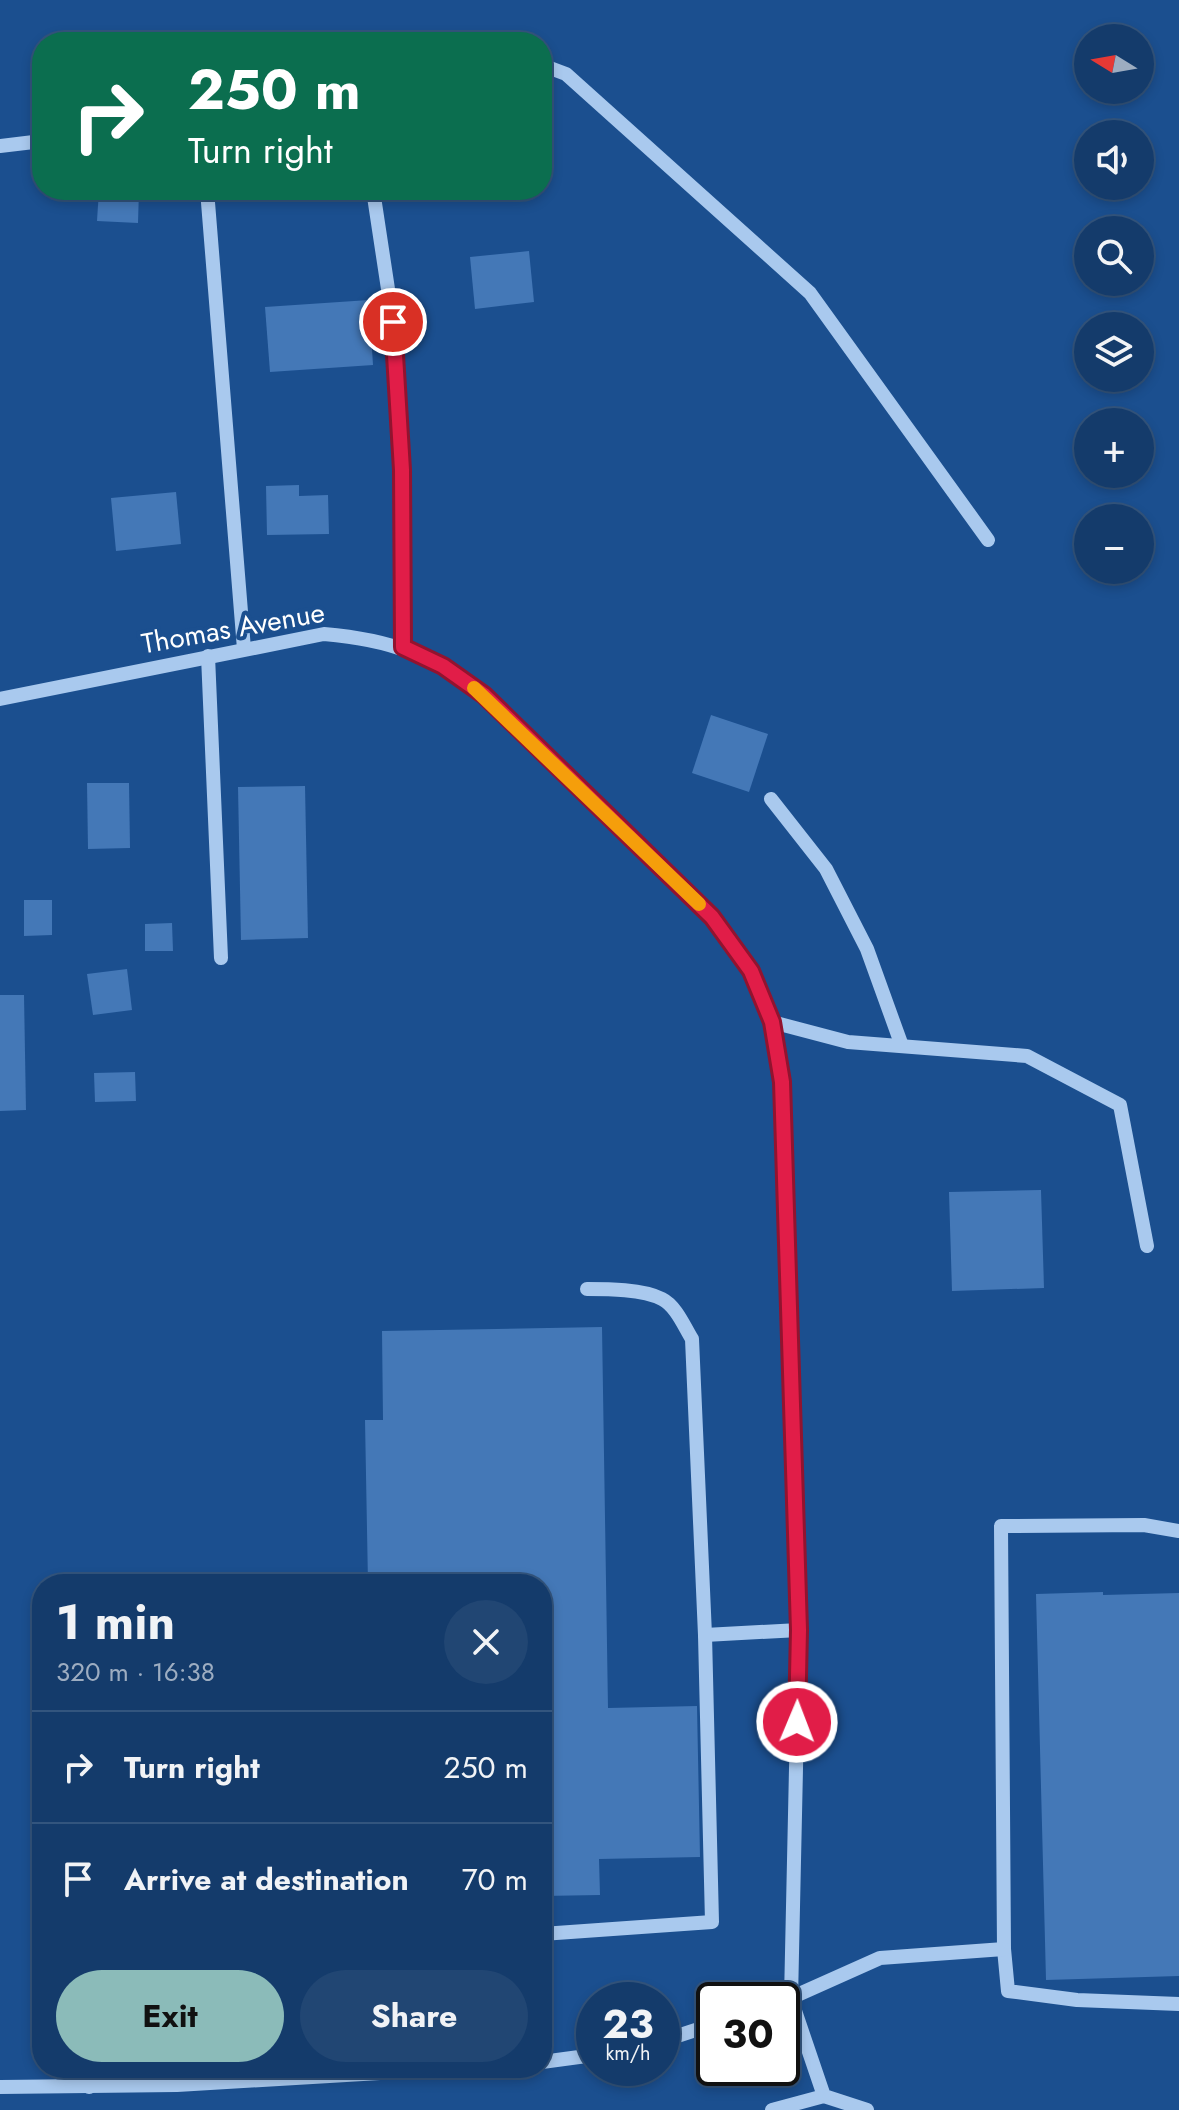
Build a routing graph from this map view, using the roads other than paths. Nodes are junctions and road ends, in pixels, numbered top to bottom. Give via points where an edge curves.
1 (552, 69) edge
2 (32, 142) edge
3 (0, 146) edge
4 (208, 200) edge
5 (375, 200) edge
6 (988, 540) dead end
7 (403, 647) junction
8 (244, 649) junction
9 (208, 656) junction
10 (0, 699) edge
11 (771, 799) dead end
12 (221, 958) dead end
13 (772, 1022) junction
14 (902, 1046) junction
15 (1147, 1246) dead end
16 (587, 1289) dead end
17 (1179, 1531) edge
18 (799, 1630) junction
19 (705, 1635) junction
20 (552, 1933) edge
21 (1004, 1949) junction
22 (787, 1982) edge
23 (800, 1994) edge
24 (1179, 2004) edge
25 (800, 2035) edge
26 (576, 2057) edge
27 (552, 2061) edge
28 (89, 2078) edge
29 (261, 2078) edge
30 (0, 2087) edge
31 (89, 2087) junction
32 (824, 2096) junction
33 (772, 2110) edge
34 (867, 2110) edge

1 - 6 street via 566,74 810,293
2 - 3 street
4 - 8 street
5 - 7 street via 393,322 402,470
7 - 8 street, Thomas Avenue via 324,634
7 - 13 street, Thomas Avenue via 443,666 484,695 712,917 751,971
8 - 9 street, Thomas Avenue
9 - 10 street, Thomas Avenue
9 - 12 street
11 - 14 street via 826,869 867,949
13 - 14 street via 848,1042
13 - 18 street, Thomas Avenue via 782,1082
14 - 15 street via 1027,1056 1120,1105
16 - 19 street via 618,1289 661,1299 692,1339
17 - 21 street via 1144,1525 1001,1526
18 - 19 street
18 - 22 street, Thomas Avenue
19 - 20 street via 712,1922
21 - 23 street via 880,1958
21 - 24 street via 1008,1991
25 - 32 street
26 - 27 street
28 - 31 street
29 - 31 street
30 - 31 street
32 - 33 street
32 - 34 street

